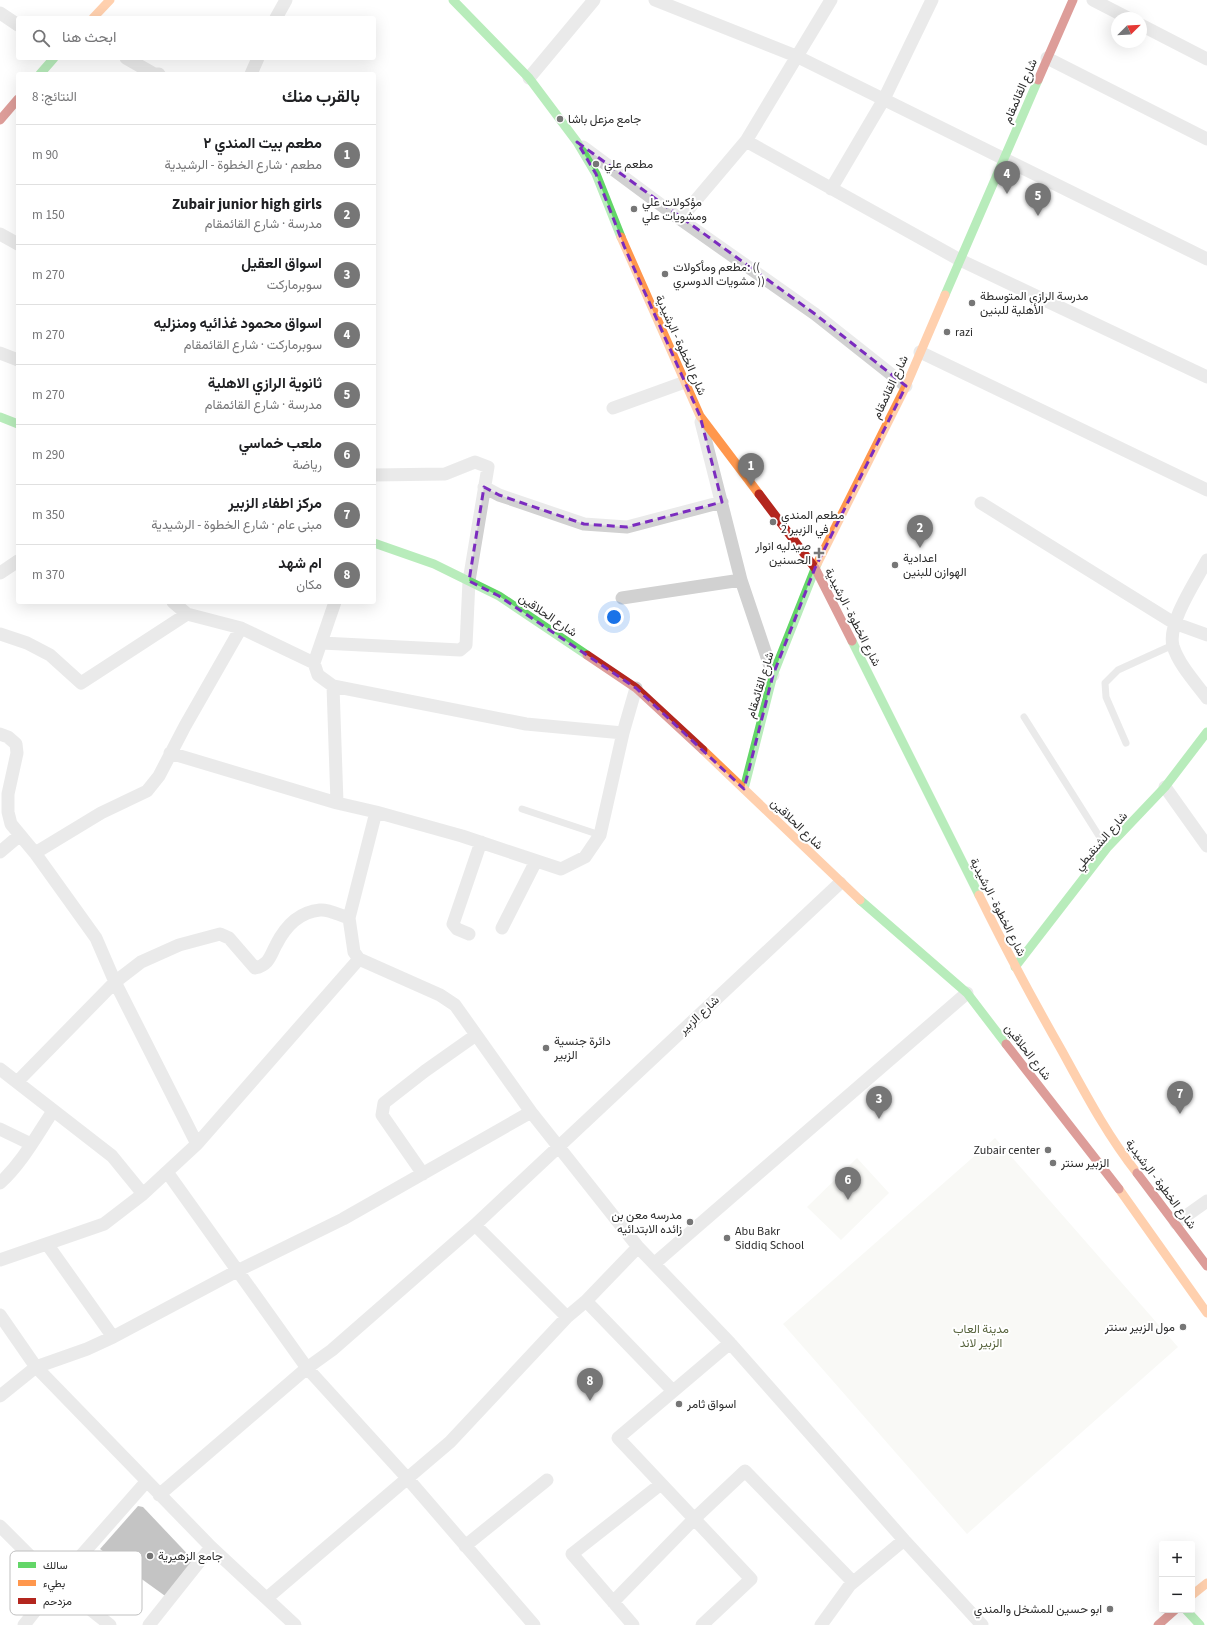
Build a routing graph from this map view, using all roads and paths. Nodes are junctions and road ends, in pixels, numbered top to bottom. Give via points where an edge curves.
1 (110, 0) edge
2 (286, 0) edge
3 (453, 0) edge
4 (594, 0) edge
5 (655, 0) edge
6 (832, 0) edge
7 (932, 0) edge
8 (1072, 0) edge
9 (1094, 0) edge
10 (1117, 12) edge
11 (0, 13) edge
12 (95, 16) edge
13 (277, 16) edge
14 (16, 24) edge
15 (1147, 28) edge
16 (796, 56) junction
17 (1047, 58) junction
18 (1207, 59) edge
19 (52, 60) edge
20 (130, 60) edge
21 (257, 60) edge
22 (42, 72) edge
23 (150, 72) edge
24 (252, 72) edge
25 (529, 78) junction
26 (884, 99) junction
27 (16, 101) edge
28 (0, 120) edge
29 (1207, 139) edge
30 (746, 141) junction
31 (577, 142) junction
32 (1004, 158) junction
33 (831, 189) junction
34 (680, 219) junction
35 (0, 234) edge
36 (16, 243) edge
37 (1207, 259) edge
38 (960, 260) junction
39 (920, 352) junction
40 (0, 353) edge
41 (16, 359) edge
42 (1207, 377) edge
43 (685, 382) junction
44 (906, 386) junction
45 (612, 408) dead end
46 (700, 416) junction
47 (0, 417) edge
48 (16, 423) edge
49 (376, 475) edge
50 (484, 486) junction
51 (1207, 490) edge
52 (722, 502) junction
53 (981, 503) dead end
54 (376, 544) edge
55 (1207, 560) edge
56 (16, 562) edge
57 (815, 568) junction
58 (0, 573) edge
59 (741, 580) junction
60 (469, 581) junction
61 (622, 598) dead end
62 (175, 604) edge
63 (334, 604) edge
64 (187, 614) junction
65 (1174, 623) junction
66 (241, 628) junction
67 (0, 634) edge
68 (1207, 635) edge
69 (322, 642) junction
70 (1173, 645) junction
71 (314, 663) junction
72 (773, 675) junction
73 (333, 686) junction
74 (636, 688) junction
75 (1207, 698) edge
76 (1024, 717) dead end
77 (1207, 732) edge
78 (623, 733) junction
79 (0, 734) edge
80 (1126, 743) dead end
81 (170, 753) junction
82 (1165, 787) junction
83 (744, 789) junction
84 (337, 803) junction
85 (522, 809) dead end
86 (376, 812) junction
87 (20, 835) junction
88 (600, 835) junction
89 (481, 842) junction
90 (1207, 846) edge
91 (1107, 848) junction
92 (0, 852) edge
93 (35, 853) junction
94 (536, 861) junction
95 (840, 883) junction
96 (349, 918) junction
97 (502, 928) dead end
98 (469, 934) dead end
99 (359, 959) junction
100 (1014, 967) junction
101 (114, 982) junction
102 (967, 993) junction
103 (476, 1035) junction
104 (0, 1069) edge
105 (17, 1082) junction
106 (53, 1111) junction
107 (531, 1112) junction
108 (0, 1129) edge
109 (31, 1144) junction
110 (197, 1144) junction
111 (558, 1146) junction
112 (167, 1172) junction
113 (423, 1174) junction
114 (0, 1183) edge
115 (1152, 1192) junction
116 (143, 1194) junction
117 (1207, 1201) edge
118 (1133, 1208) junction
119 (1176, 1223) junction
120 (475, 1225) junction
121 (47, 1244) junction
122 (638, 1246) junction
123 (0, 1260) edge
124 (655, 1263) junction
125 (1207, 1266) edge
126 (237, 1271) junction
127 (586, 1301) junction
128 (1207, 1313) edge
129 (0, 1315) edge
130 (566, 1317) junction
131 (113, 1337) junction
132 (730, 1343) junction
133 (36, 1367) junction
134 (307, 1368) junction
135 (673, 1391) junction
136 (0, 1396) edge
137 (408, 1480) junction
138 (547, 1480) dead end
139 (146, 1482) junction
140 (661, 1484) junction
141 (159, 1495) junction
142 (694, 1519) junction
143 (0, 1526) edge
144 (904, 1540) junction
145 (465, 1546) junction
146 (211, 1547) junction
147 (25, 1551) edge
148 (85, 1551) edge
149 (853, 1582) junction
150 (1207, 1583) edge
151 (1195, 1593) edge
152 (267, 1598) junction
153 (613, 1602) junction
154 (1172, 1613) edge
155 (1189, 1613) edge
156 (32, 1615) edge
157 (97, 1615) edge
158 (24, 1625) edge
159 (110, 1625) edge
160 (149, 1625) edge
161 (295, 1625) edge
162 (534, 1625) edge
163 (633, 1625) edge
164 (702, 1625) edge
165 (821, 1625) edge
166 (982, 1625) edge
167 (1158, 1625) edge
168 (1200, 1625) edge

1 - 12 main road
2 - 13 street
3 - 25 main road, شارع الخطوة - الرشيدية
4 - 25 street
5 - 16 street
6 - 16 street
7 - 26 street
8 - 17 main road, شارع القائمقام
9 - 10 street
11 - 14 street
15 - 18 street
16 - 26 street
16 - 30 street
17 - 29 street
17 - 32 main road, شارع القائمقام
19 - 22 main road
20 - 23 street
21 - 24 street
25 - 31 main road, شارع الخطوة - الرشيدية
26 - 32 street
26 - 33 street
27 - 28 main road
30 - 33 street
30 - 34 street
31 - 34 street
31 - 43 main road, شارع الخطوة - الرشيدية via 596,174 624,246
32 - 37 street
32 - 38 main road, شارع القائمقام
33 - 38 street
34 - 44 street via 815,314
35 - 36 street
38 - 39 main road, شارع القائمقام
38 - 42 street
39 - 44 main road, شارع القائمقام
39 - 51 street
40 - 41 street
43 - 45 street
43 - 46 main road, شارع الخطوة - الرشيدية
44 - 57 main road, شارع القائمقام
46 - 52 street
46 - 57 main road, شارع الخطوة - الرشيدية
47 - 48 main road
49 - 50 street via 445,474 475,462 488,466
50 - 52 street via 500,495 584,524 627,527
50 - 60 street
52 - 59 street
53 - 65 street
54 - 60 main road, شارع الحلاقين via 434,564
55 - 65 street
56 - 58 street
57 - 72 main road, شارع القائمقام
57 - 100 main road, شارع الخطوة - الرشيدية
59 - 61 street
59 - 72 street
60 - 69 street via 466,645 460,650
60 - 74 main road, شارع الحلاقين via 499,596
62 - 64 street
63 - 69 street
64 - 66 street
64 - 67 street via 81,683 50,655 27,643
65 - 68 street
65 - 70 street
66 - 71 street
66 - 81 street
69 - 71 street
70 - 75 street via 1189,675
70 - 80 lane via 1118,670 1105,683 1106,697
71 - 73 street via 318,675
72 - 83 main road, شارع القائمقام
73 - 78 street via 526,724
73 - 84 street
74 - 78 street
74 - 83 main road, شارع الحلاقين
76 - 91 lane
77 - 82 main road, شارع الشنقيطي
78 - 88 street
79 - 87 street via 16,744 17,753 12,770 8,812 11,824
81 - 84 street
81 - 93 street via 159,776 147,791 101,813
82 - 90 street
82 - 91 main road, شارع الشنقيطي
83 - 95 main road, شارع الحلاقين
84 - 86 street
85 - 88 lane
86 - 89 street
86 - 96 street
87 - 92 street
87 - 93 street
88 - 94 street via 585,857 561,869
89 - 94 street
89 - 98 street via 453,924 457,929
91 - 100 main road, شارع الشنقيطي
93 - 101 street via 96,938
94 - 97 street
95 - 102 main road, شارع الحلاقين
95 - 111 street, شارع الزبير
96 - 99 street via 354,952
96 - 101 street via 321,910 306,913 293,920 277,943 269,961 255,968 229,938 220,934 179,945 140,962
99 - 103 street via 440,995 455,1005
99 - 110 street
100 - 115 main road, شارع الخطوة - الرشيدية via 1115,1144
101 - 105 street
101 - 110 street
102 - 118 main road, شارع الحلاقين
102 - 124 street
103 - 107 street
103 - 113 street via 384,1103 382,1115
104 - 105 street
105 - 106 street
106 - 109 street
106 - 116 street via 112,1156
107 - 111 street
107 - 113 street
108 - 109 street
109 - 114 street
110 - 112 street
111 - 120 street, شارع الزبير
111 - 122 street
112 - 116 street
112 - 126 street
113 - 126 street via 343,1219
115 - 118 main road
115 - 119 main road, شارع الخطوة - الرشيدية
116 - 121 street via 104,1224
117 - 119 street
118 - 128 main road, شارع الحلاقين
119 - 125 main road, شارع الخطوة - الرشيدية
120 - 130 street
120 - 134 street, شارع الزبير via 332,1350
121 - 123 street
121 - 131 street
122 - 124 street
122 - 127 street
124 - 132 street
126 - 131 street
126 - 134 street
127 - 130 street
127 - 135 street
129 - 133 street
130 - 137 street via 450,1442
131 - 133 street
132 - 135 street
132 - 144 street
133 - 136 street
133 - 139 street
134 - 137 street
134 - 141 street, شارع الزبير
135 - 140 street via 618,1438
137 - 145 street
137 - 152 street
138 - 145 street
139 - 141 street
139 - 148 street
140 - 142 street
140 - 153 street via 572,1554
141 - 146 street
142 - 149 street via 745,1471
142 - 153 street
142 - 164 street via 751,1579
143 - 147 street
144 - 149 street
144 - 166 street
145 - 162 street
146 - 152 street
146 - 160 street
149 - 165 street
150 - 151 main road
152 - 161 street
153 - 163 street
154 - 167 main road
155 - 168 main road
156 - 158 street
157 - 159 street

